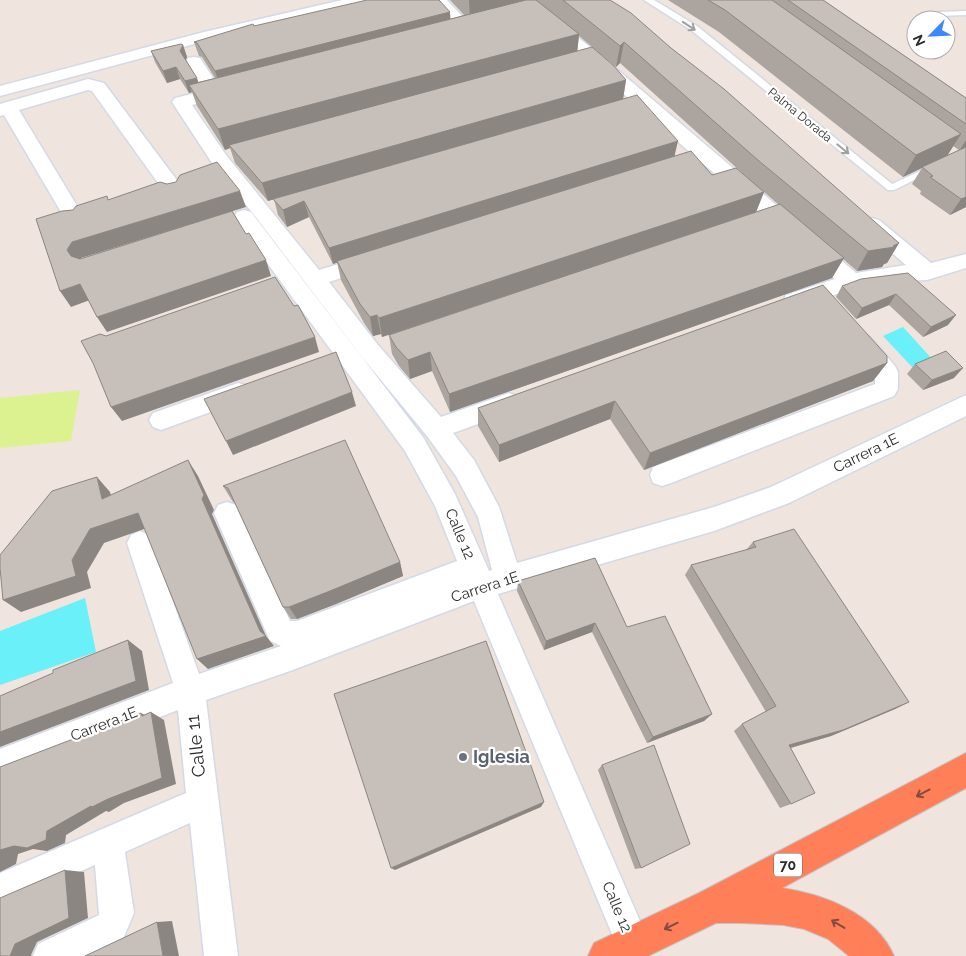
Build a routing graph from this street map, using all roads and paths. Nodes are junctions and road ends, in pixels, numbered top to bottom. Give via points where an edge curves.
1 (363, 0) edge
2 (438, 0) edge
3 (648, 0) edge
4 (536, 11) edge
5 (482, 25) edge
6 (464, 29) junction
7 (447, 34) edge
8 (593, 58) junction
9 (194, 62) dead end
10 (574, 63) edge
11 (243, 86) edge
12 (215, 94) junction
13 (644, 101) junction
14 (3, 103) edge
15 (625, 107) edge
16 (239, 154) edge
17 (219, 159) junction
18 (942, 164) edge
19 (175, 192) edge
20 (253, 214) junction
21 (860, 214) edge
22 (75, 219) edge
23 (389, 255) edge
24 (966, 261) edge
25 (927, 272) junction
26 (314, 279) junction
27 (852, 281) junction
28 (770, 310) edge
29 (848, 329) edge
30 (254, 386) edge
31 (529, 396) edge
32 (966, 405) edge
33 (161, 420) dead end
34 (436, 429) junction
35 (662, 475) dead end
36 (228, 513) edge
37 (140, 543) edge
38 (487, 577) junction
39 (190, 692) junction
40 (0, 764) edge
41 (966, 770) edge
42 (202, 802) junction
43 (108, 843) junction
44 (0, 890) edge
45 (712, 906) junction
46 (620, 950) edge
47 (50, 956) edge
48 (221, 956) edge
49 (875, 956) edge

1 - 14 street via 210,35
2 - 6 street
3 -> 18 lane, Palma Dorada via 694,28 891,188
4 - 8 street
5 - 6 street
6 - 7 street
8 - 10 street
8 - 13 street
9 - 12 street
11 - 12 street
12 - 17 street via 181,102
13 - 15 street
13 - 27 street via 698,159 766,218
14 - 19 street via 88,84 98,87
14 - 22 street
16 - 17 street
17 - 20 street
20 - 26 street
20 - 38 street, Calle 12 via 280,283 337,357 414,444
21 - 25 street
23 - 26 street
24 - 25 street
25 - 27 street
26 - 34 street via 379,348
27 - 28 street via 823,300
29 - 35 street via 887,372 886,389
30 - 33 street
31 - 34 street
32 - 38 street, Carrera 1E via 780,495 714,518
34 - 38 street via 466,468 490,515
36 - 38 street via 280,631 288,635 297,635
37 - 39 street, Calle 11
38 - 39 street, Carrera 1E via 290,657
38 - 46 street, Calle 12
39 - 40 street, Carrera 1E
39 - 42 street, Calle 11
41 -> 45 highway, 70
42 - 43 street
42 - 48 street, Calle 11
43 - 44 street
43 - 47 street via 117,913 115,920 110,927
45 -> 46 highway, 70
49 -> 45 highway via 841,925 814,912 769,904

